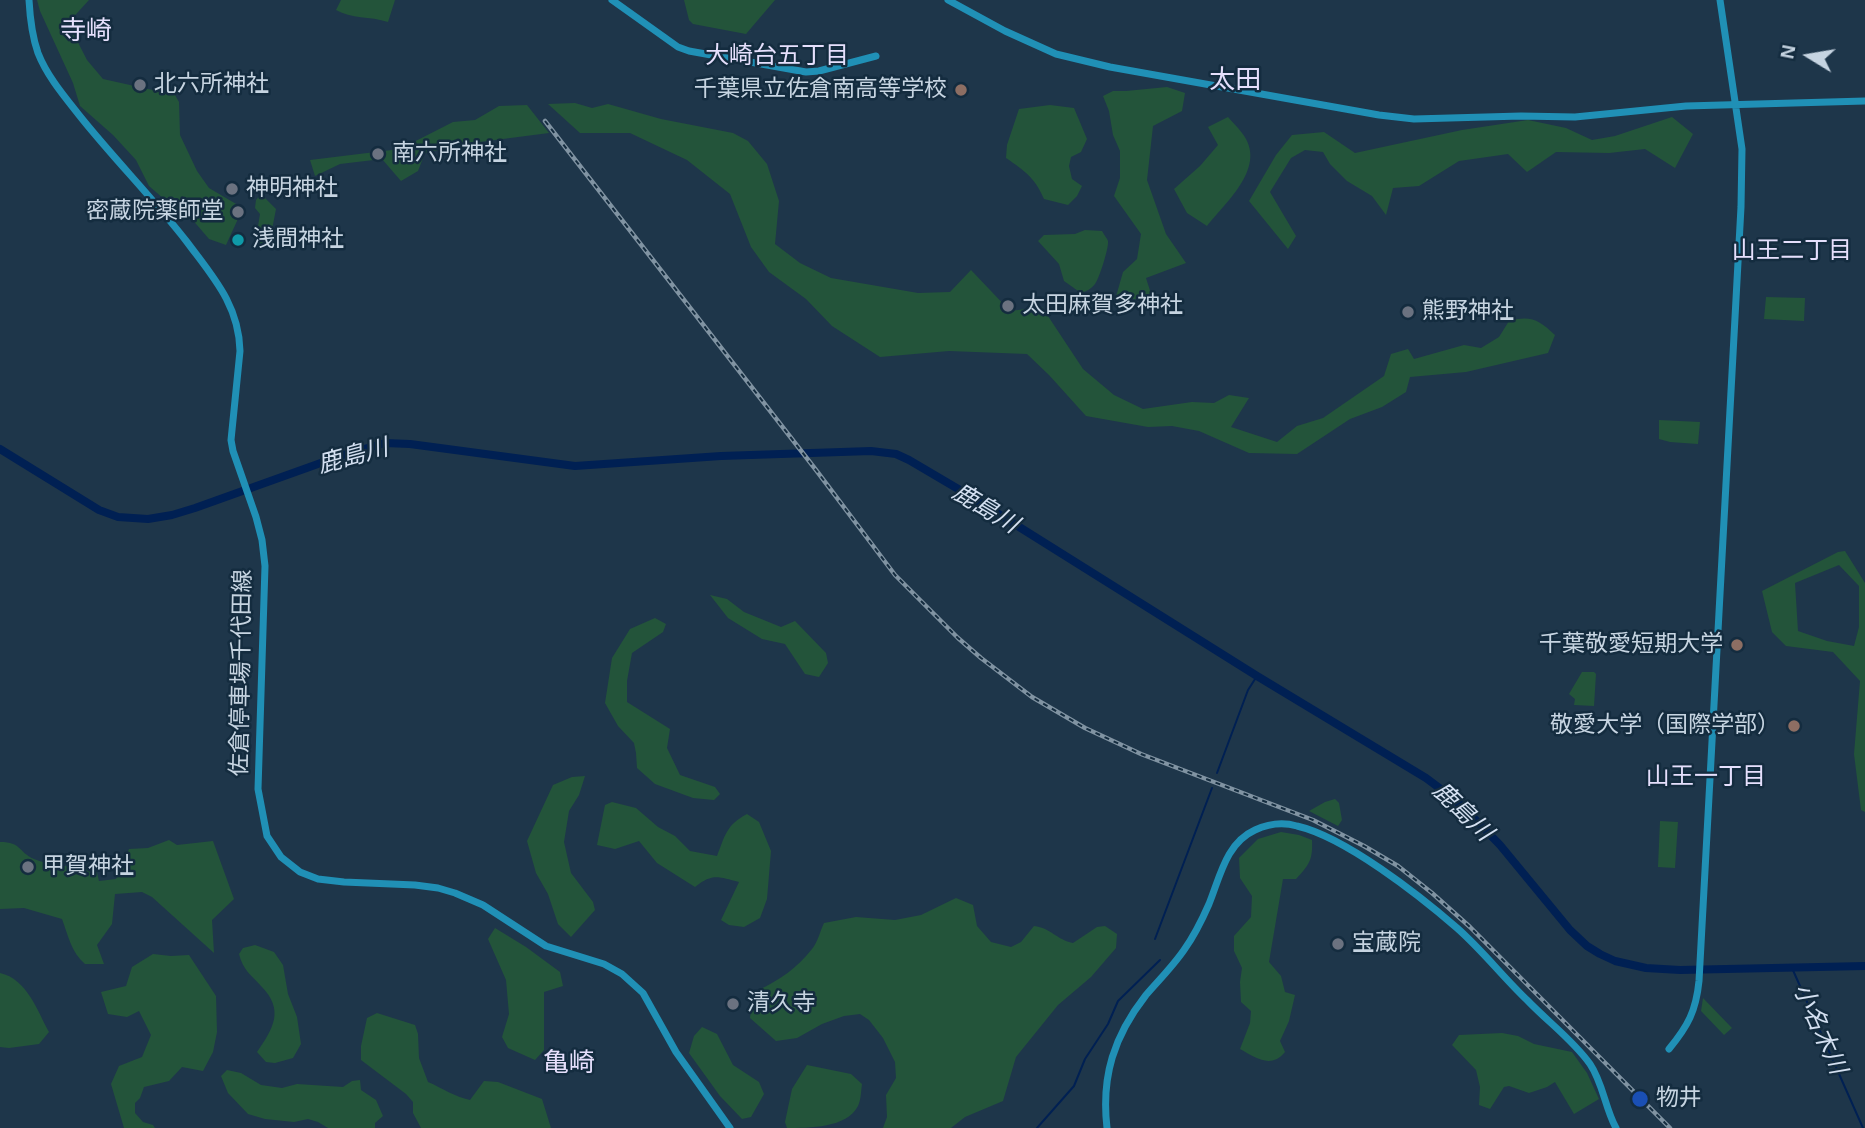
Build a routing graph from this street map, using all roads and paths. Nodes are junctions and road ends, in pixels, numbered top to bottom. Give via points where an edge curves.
1 (29, 0) edge
2 (612, 0) edge
3 (948, 0) edge
4 (1719, 0) edge
5 (876, 56) dead end
6 (1865, 101) edge
7 (1736, 104) junction
8 (1669, 1049) dead end
9 (730, 1128) edge
10 (1107, 1128) edge
11 (1616, 1128) edge

1 - 9 street, 佐倉停車場千代田線 via 35,41 48,73 213,275 233,314 240,341 231,440 262,540 265,566 258,789 265,831 274,848 290,865 318,879 415,885 455,893 483,905 547,946 622,974 643,993 676,1052
2 - 5 street via 689,51 806,72
3 - 7 street via 1056,54 1379,115 1414,119 1575,117
4 - 7 street
6 - 7 street
7 - 8 street via 1742,180 1699,981 1694,1012
10 - 11 street via 1105,1087 1122,1030 1194,935 1233,848 1254,830 1282,824 1310,830 1354,852 1458,930 1592,1067

